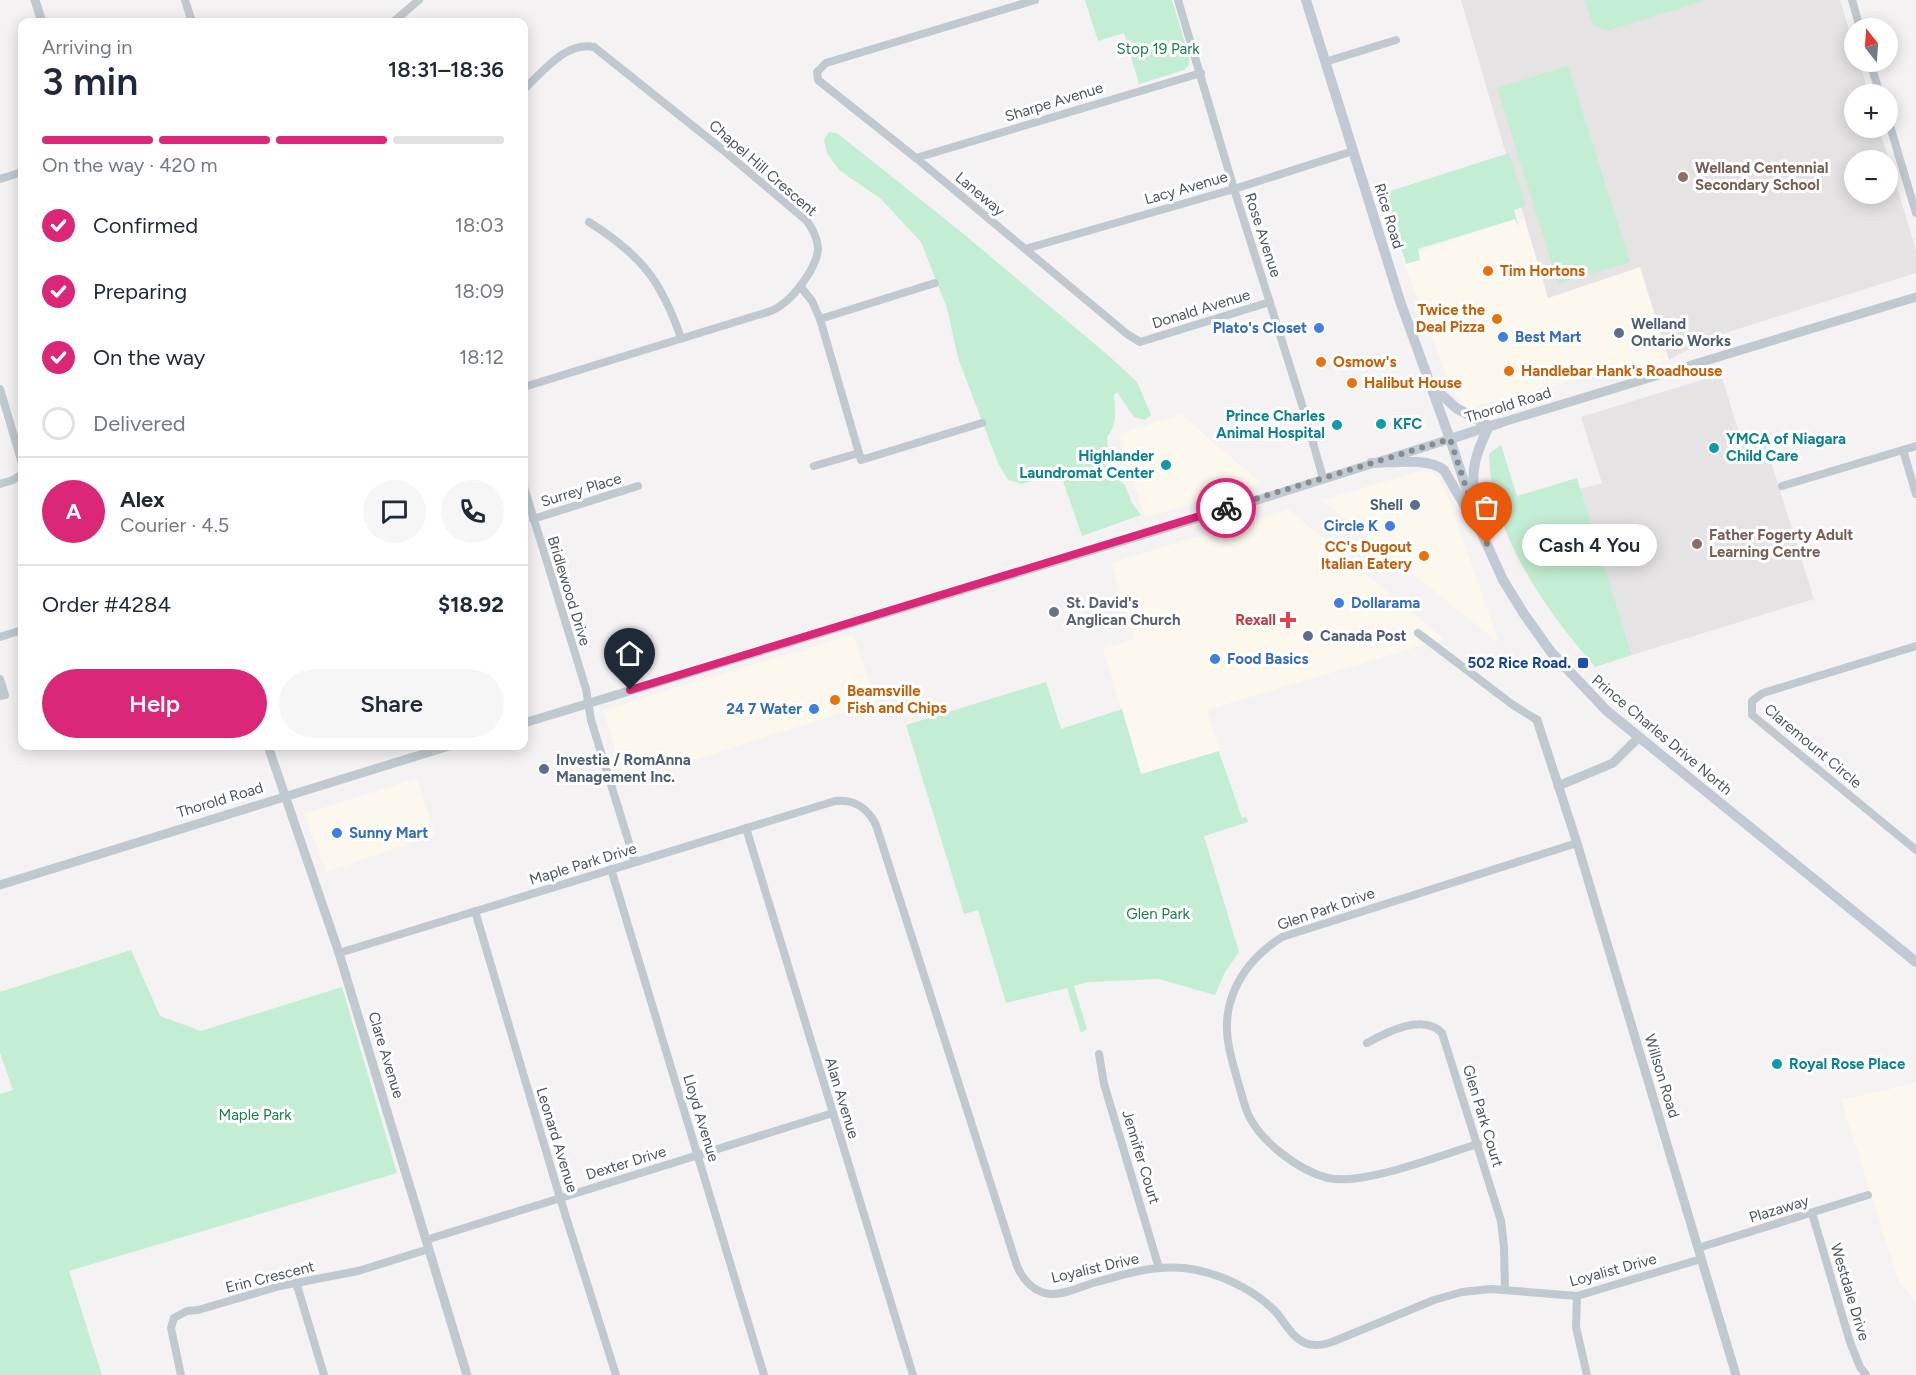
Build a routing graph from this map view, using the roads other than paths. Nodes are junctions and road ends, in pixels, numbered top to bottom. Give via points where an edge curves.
1 (35, 0) edge
2 (185, 0) edge
3 (419, 0) edge
4 (1035, 0) edge
5 (1178, 0) edge
6 (1306, 0) edge
7 (1852, 0) edge
8 (41, 18) edge
9 (191, 18) edge
10 (398, 18) edge
11 (1857, 18) edge
12 (1396, 40) dead end
13 (1325, 62) junction
14 (1200, 73) junction
15 (528, 85) edge
16 (1894, 138) edge
17 (1353, 151) junction
18 (916, 158) junction
19 (18, 173) edge
20 (0, 179) edge
21 (1234, 189) junction
22 (1916, 213) edge
23 (589, 222) dead end
24 (1025, 249) junction
25 (935, 283) dead end
26 (800, 286) junction
27 (1916, 297) edge
28 (1270, 302) junction
29 (820, 319) junction
30 (681, 338) junction
31 (1140, 342) joint
32 (1430, 383) junction
33 (528, 386) edge
34 (0, 389) edge
35 (982, 423) dead end
36 (1495, 425) junction
37 (1450, 439) junction
38 (1916, 446) edge
39 (18, 449) edge
40 (1903, 450) junction
41 (860, 453) junction
42 (1371, 463) junction
43 (814, 466) dead end
44 (18, 477) edge
45 (1323, 478) junction
46 (0, 484) edge
47 (638, 486) dead end
48 (1782, 486) dead end
49 (1916, 494) edge
50 (528, 501) edge
51 (533, 519) junction
52 (1479, 527) junction
53 (18, 631) edge
54 (1418, 633) dead end
55 (0, 637) edge
56 (1916, 646) edge
57 (0, 679) edge
58 (2, 695) edge
59 (588, 703) junction
60 (1537, 720) joint
61 (528, 722) edge
62 (1638, 738) junction
63 (269, 750) edge
64 (436, 750) edge
65 (1558, 786) junction
66 (286, 795) junction
67 (835, 801) joint
68 (746, 828) junction
69 (1577, 843) junction
70 (1916, 850) edge
71 (635, 862) junction
72 (611, 869) junction
73 (0, 885) edge
74 (475, 911) junction
75 (339, 953) junction
76 (1916, 962) edge
77 (1366, 1043) dead end
78 (1099, 1054) dead end
79 (833, 1113) junction
80 (1478, 1144) junction
81 (698, 1155) junction
82 (1868, 1195) dead end
83 (560, 1198) junction
84 (1812, 1213) junction
85 (428, 1244) junction
86 (1698, 1248) junction
87 (1701, 1259) junction
88 (1159, 1268) junction
89 (296, 1282) junction
90 (1505, 1289) junction
91 (1577, 1296) junction
92 (181, 1375) edge
93 (324, 1375) edge
94 (467, 1375) edge
95 (616, 1375) edge
96 (764, 1375) edge
97 (913, 1375) edge
98 (1587, 1375) edge
99 (1736, 1375) edge
100 (1866, 1375) edge

1 - 8 street
2 - 9 street
3 - 10 street
4 - 18 street, Laneway via 826,63 817,72 818,80
5 - 14 street, Rose Avenue
6 - 13 main road, Rice Road
7 - 11 street
12 - 13 street
13 - 17 main road, Rice Road
14 - 18 street, Sharpe Avenue
14 - 21 street, Rose Avenue
15 - 26 street, Chapel Hill Crescent via 574,47 599,50 807,222 818,248 815,262
16 - 22 street
17 - 21 street, Lacy Avenue
17 - 32 main road, Rice Road via 1403,312
18 - 24 street, Laneway
19 - 20 street
21 - 24 street, Lacy Avenue
21 - 28 street, Rose Avenue
23 - 30 street via 622,243 646,268 664,295
24 - 31 street, Laneway
25 - 29 street
26 - 29 street
26 - 30 street, Chapel Hill Crescent via 770,311
27 - 36 street, Thorold Road
28 - 31 street, Donald Avenue
28 - 45 street, Rose Avenue
29 - 41 street
30 - 33 street, Chapel Hill Crescent
32 - 36 main road via 1456,408
32 - 37 main road, Rice Road
34 - 39 street
35 - 41 street via 861,460
36 - 37 main road, Thorold Road
36 - 52 main road via 1480,446 1473,466
37 - 42 street, Thorold Road
37 - 52 main road, Prince Charles Drive North
38 - 40 street
40 - 48 street
40 - 49 street
41 - 43 street
42 - 45 street, Thorold Road
42 - 52 main road via 1424,461 1438,465
44 - 46 street
45 - 59 street, Thorold Road
47 - 51 street, Surrey Place
50 - 51 street, Bridlewood Drive
51 - 59 street, Bridlewood Drive
52 - 62 main road, Prince Charles Drive North via 1503,580 1551,652 1582,687
53 - 55 street
54 - 60 street
56 - 70 street, Claremount Circle via 1763,693 1752,701 1751,710 1752,715
57 - 58 street
59 - 61 street, Thorold Road
59 - 71 street
60 - 65 street, Willson Road
62 - 65 street via 1613,763
62 - 76 main road, Prince Charles Drive North
63 - 66 street, Clare Avenue
64 - 66 street, Thorold Road
65 - 69 street, Willson Road
66 - 73 street, Thorold Road
66 - 75 street, Clare Avenue
67 - 68 street, Maple Park Drive
67 - 88 street, Loyalist Drive via 859,805 876,825 1023,1277 1038,1290 1057,1294
68 - 71 street, Maple Park Drive
68 - 79 street, Alan Avenue
69 - 80 street, Glen Park Drive via 1282,937 1244,972 1230,1004 1229,1052 1248,1114 1261,1135 1302,1167 1328,1178 1356,1179
69 - 86 street, Willson Road
71 - 72 street, Maple Park Drive
72 - 74 street, Maple Park Drive
72 - 81 street, Lloyd Avenue
74 - 75 street, Maple Park Drive
74 - 83 street, Leonard Avenue
75 - 85 street, Clare Avenue
77 - 80 street, Glen Park Court via 1418,1024 1440,1030
78 - 88 street, Jennifer Court via 1104,1084
79 - 81 street, Dexter Drive
79 - 97 street, Alan Avenue
80 - 90 street, Glen Park Court via 1502,1227
81 - 83 street, Dexter Drive
81 - 96 street, Lloyd Avenue
82 - 84 street, Plazaway
83 - 85 street, Dexter Drive
83 - 95 street, Leonard Avenue
84 - 86 street, Plazaway
84 - 100 street, Westdale Drive via 1850,1342
85 - 89 street, Erin Crescent via 358,1271
85 - 94 street, Clare Avenue
86 - 87 street, Willson Road
87 - 91 street, Loyalist Drive
87 - 99 street, Willson Road
88 - 90 street, Loyalist Drive via 1184,1268 1232,1281 1273,1309 1298,1338 1314,1345 1332,1342 1440,1298 1475,1290
89 - 92 street, Erin Crescent via 174,1318 171,1328
89 - 93 street
90 - 91 street, Loyalist Drive
91 - 98 street via 1576,1327

